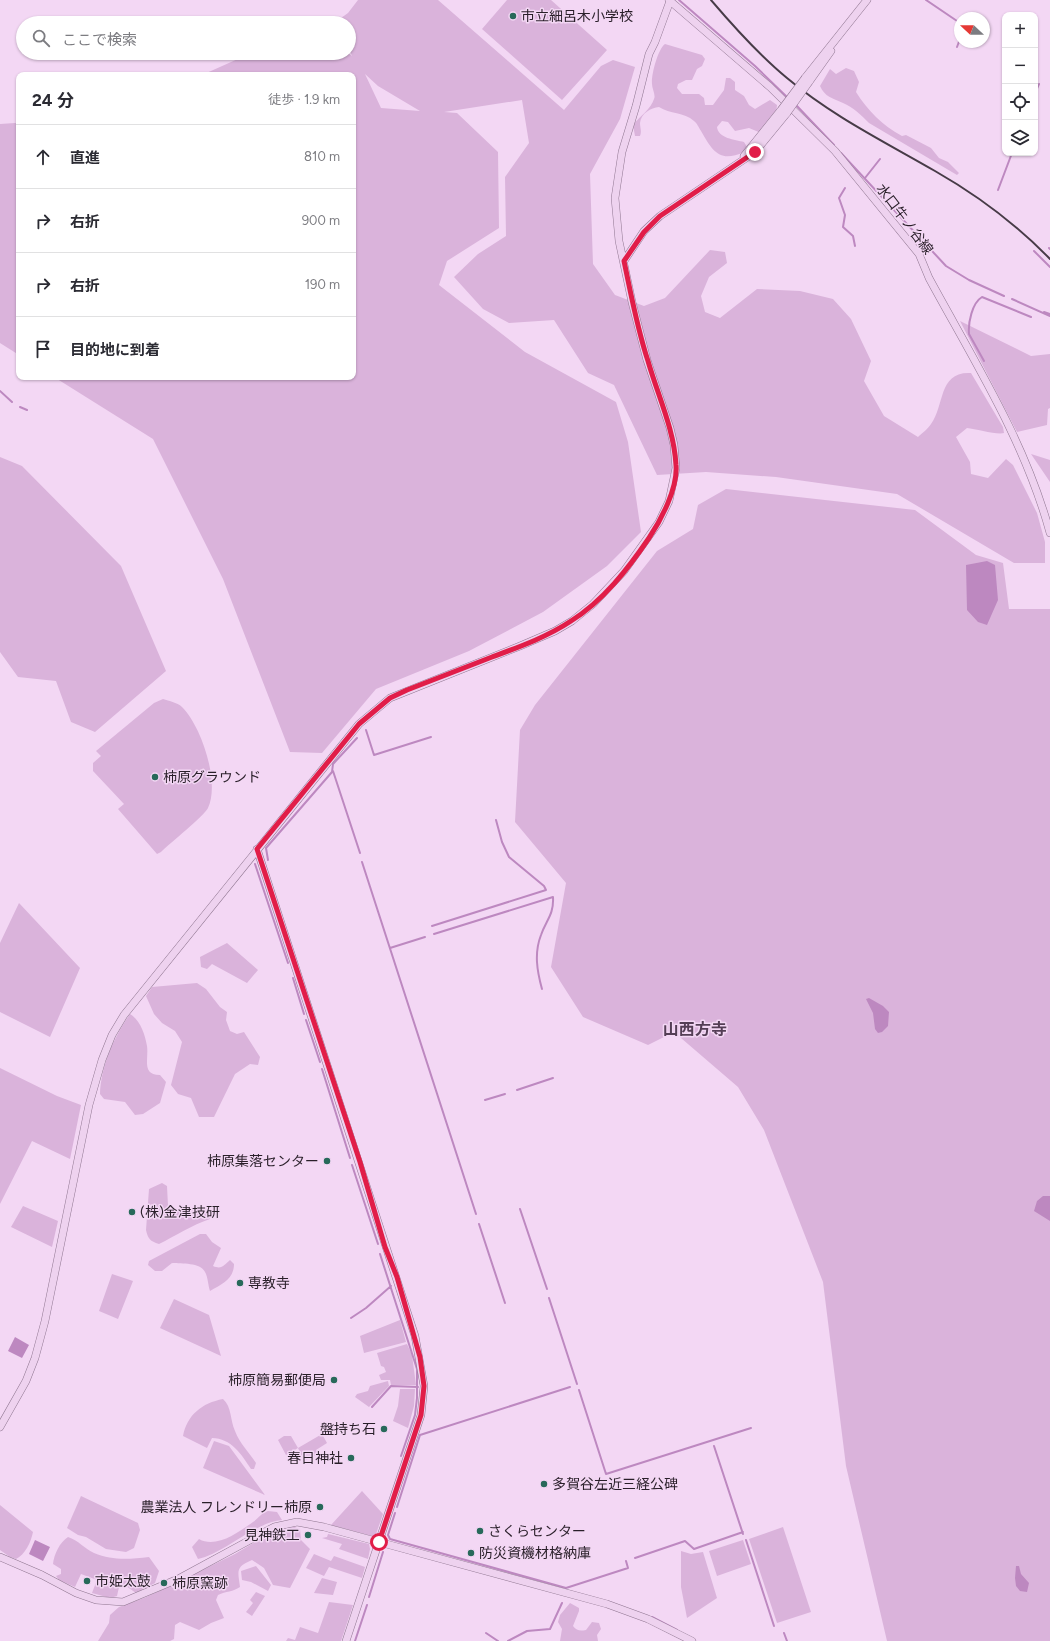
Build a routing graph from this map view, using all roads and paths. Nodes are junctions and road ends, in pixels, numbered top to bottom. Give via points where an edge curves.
1 (669, 0) edge
2 (867, 0) edge
3 (624, 261) junction
4 (1050, 533) edge
5 (257, 849) junction
6 (0, 1427) edge
7 (379, 1542) junction
8 (0, 1557) edge
9 (346, 1641) edge
10 (692, 1641) edge

1 - 3 street via 649,54 622,152 615,198 619,241
1 - 4 street, 水口牛ノ谷線 via 770,87 835,151 919,254 929,278 1014,435 1035,484
2 - 3 street, bridge via 784,111 736,165 660,216 644,232
3 - 5 street via 647,360 674,445 676,468 669,501 659,522 624,571 593,604 572,621 556,631 390,698 359,724
5 - 6 street via 124,1015 112,1035 89,1105 35,1358 26,1381
5 - 7 street via 360,1162 385,1247 397,1277 420,1357 424,1386 421,1415
7 - 8 street via 297,1522 274,1527 178,1579 122,1602 96,1600 76,1593
7 - 9 street
7 - 10 street via 607,1604 648,1619

